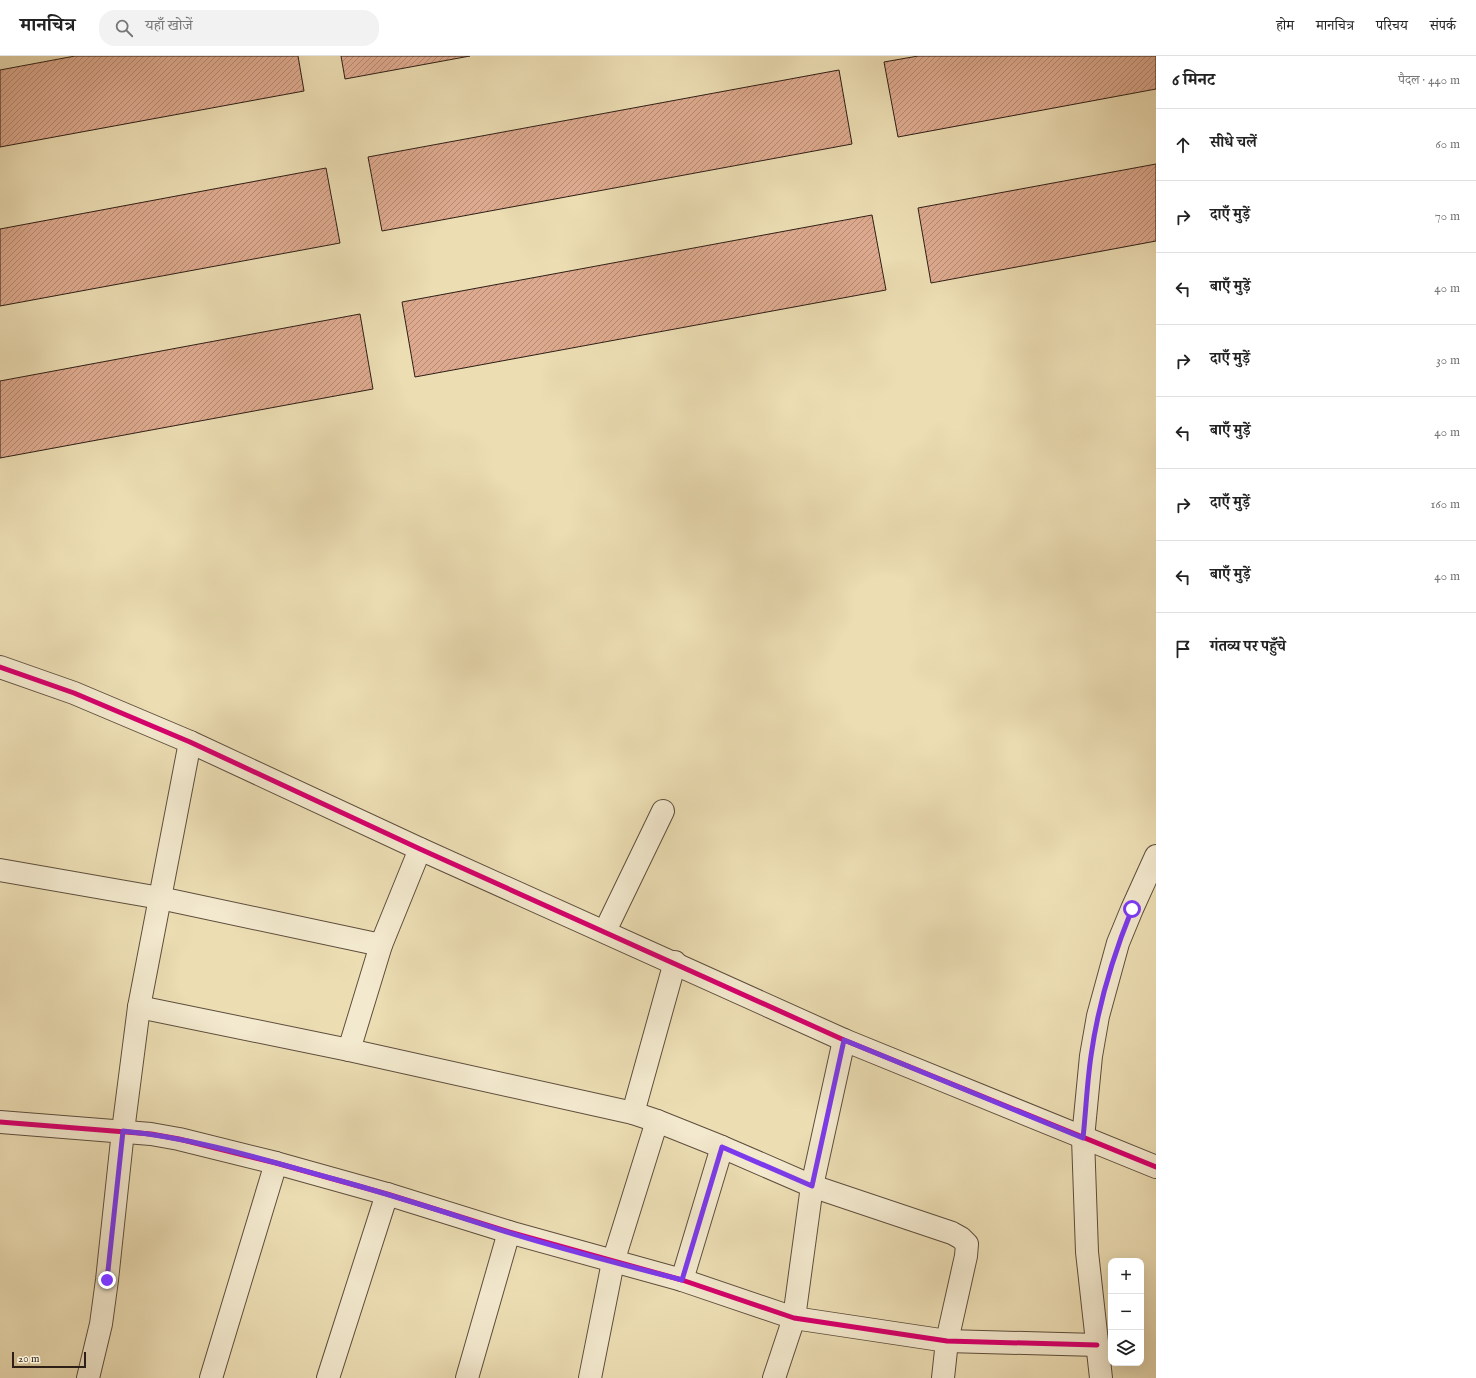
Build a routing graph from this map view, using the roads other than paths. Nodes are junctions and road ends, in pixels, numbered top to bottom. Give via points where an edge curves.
1 (0, 667) edge
2 (190, 742) junction
3 (663, 811) dead end
4 (420, 849) junction
5 (1156, 856) edge
6 (0, 870) edge
7 (160, 898) junction
8 (606, 931) junction
9 (381, 945) junction
10 (675, 962) junction
11 (139, 1007) junction
12 (844, 1040) junction
13 (349, 1050) junction
14 (633, 1113) junction
15 (657, 1121) junction
16 (0, 1122) edge
17 (123, 1131) junction
18 (1083, 1138) junction
19 (722, 1147) junction
20 (276, 1162) junction
21 (1156, 1166) edge
22 (812, 1186) junction
23 (387, 1194) junction
24 (509, 1232) junction
25 (613, 1262) junction
26 (682, 1280) junction
27 (794, 1318) junction
28 (947, 1341) junction
29 (1097, 1345) junction
30 (88, 1378) edge
31 (211, 1378) edge
32 (328, 1378) edge
33 (467, 1378) edge
34 (590, 1378) edge
35 (774, 1378) edge
36 (943, 1378) edge
37 (1101, 1378) edge

1 - 2 street via 74,693
2 - 4 street
2 - 7 street
3 - 8 street
4 - 8 street
4 - 9 street
5 - 18 street via 1118,943 1098,1016 1091,1056
6 - 7 street
7 - 9 street
7 - 11 street
8 - 10 street
9 - 13 street
10 - 12 street
10 - 14 street
11 - 13 street
11 - 17 street
12 - 18 street
12 - 22 street
13 - 14 street
14 - 15 street
15 - 19 street
15 - 25 street
16 - 17 street
17 - 20 street via 179,1139
17 - 30 street via 101,1324
18 - 21 street
18 - 29 street via 1087,1252
19 - 22 street
19 - 26 street
20 - 23 street
20 - 31 street
22 - 27 street
22 - 28 street via 952,1233 967,1244
23 - 24 street
23 - 32 street
24 - 25 street
24 - 33 street
25 - 26 street
25 - 34 street
26 - 27 street
27 - 28 street
27 - 35 street
28 - 29 street
28 - 36 street
29 - 37 street

